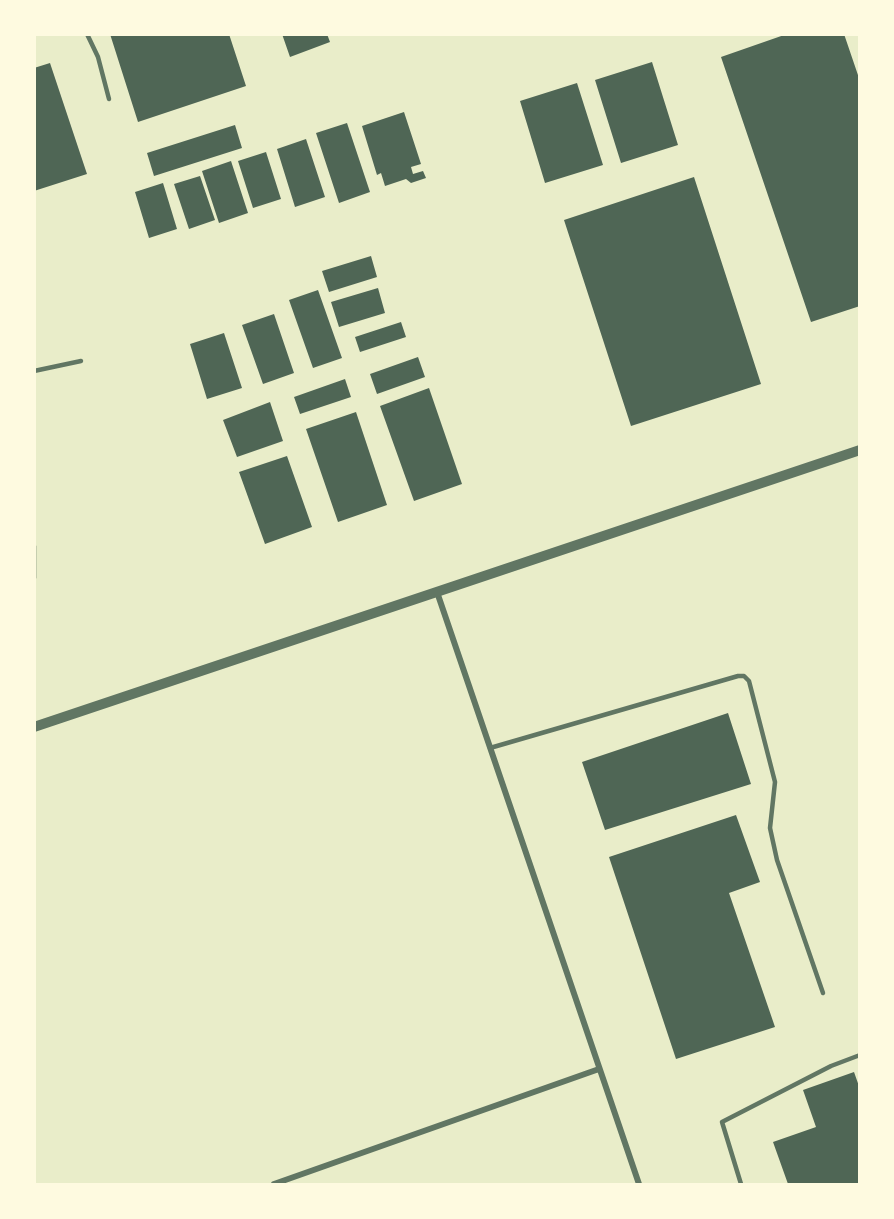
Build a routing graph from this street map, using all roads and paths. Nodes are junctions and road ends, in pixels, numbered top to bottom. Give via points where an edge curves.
1 (87, 34) edge
2 (109, 99) dead end
3 (81, 361) dead end
4 (34, 371) edge
5 (860, 450) edge
6 (34, 546) edge
7 (34, 578) edge
8 (437, 592) junction
9 (34, 727) edge
10 (490, 748) junction
11 (823, 993) dead end
12 (860, 1055) edge
13 (599, 1069) junction
14 (274, 1185) edge
15 (639, 1185) edge
16 (741, 1185) edge

1 - 2 lane via 98,57
3 - 4 lane
5 - 8 street
6 - 7 lane
8 - 9 street
8 - 10 street
10 - 11 lane via 744,676 749,681 775,782 770,828 777,860
10 - 13 street
12 - 16 lane via 722,1122
13 - 14 street
13 - 15 street

